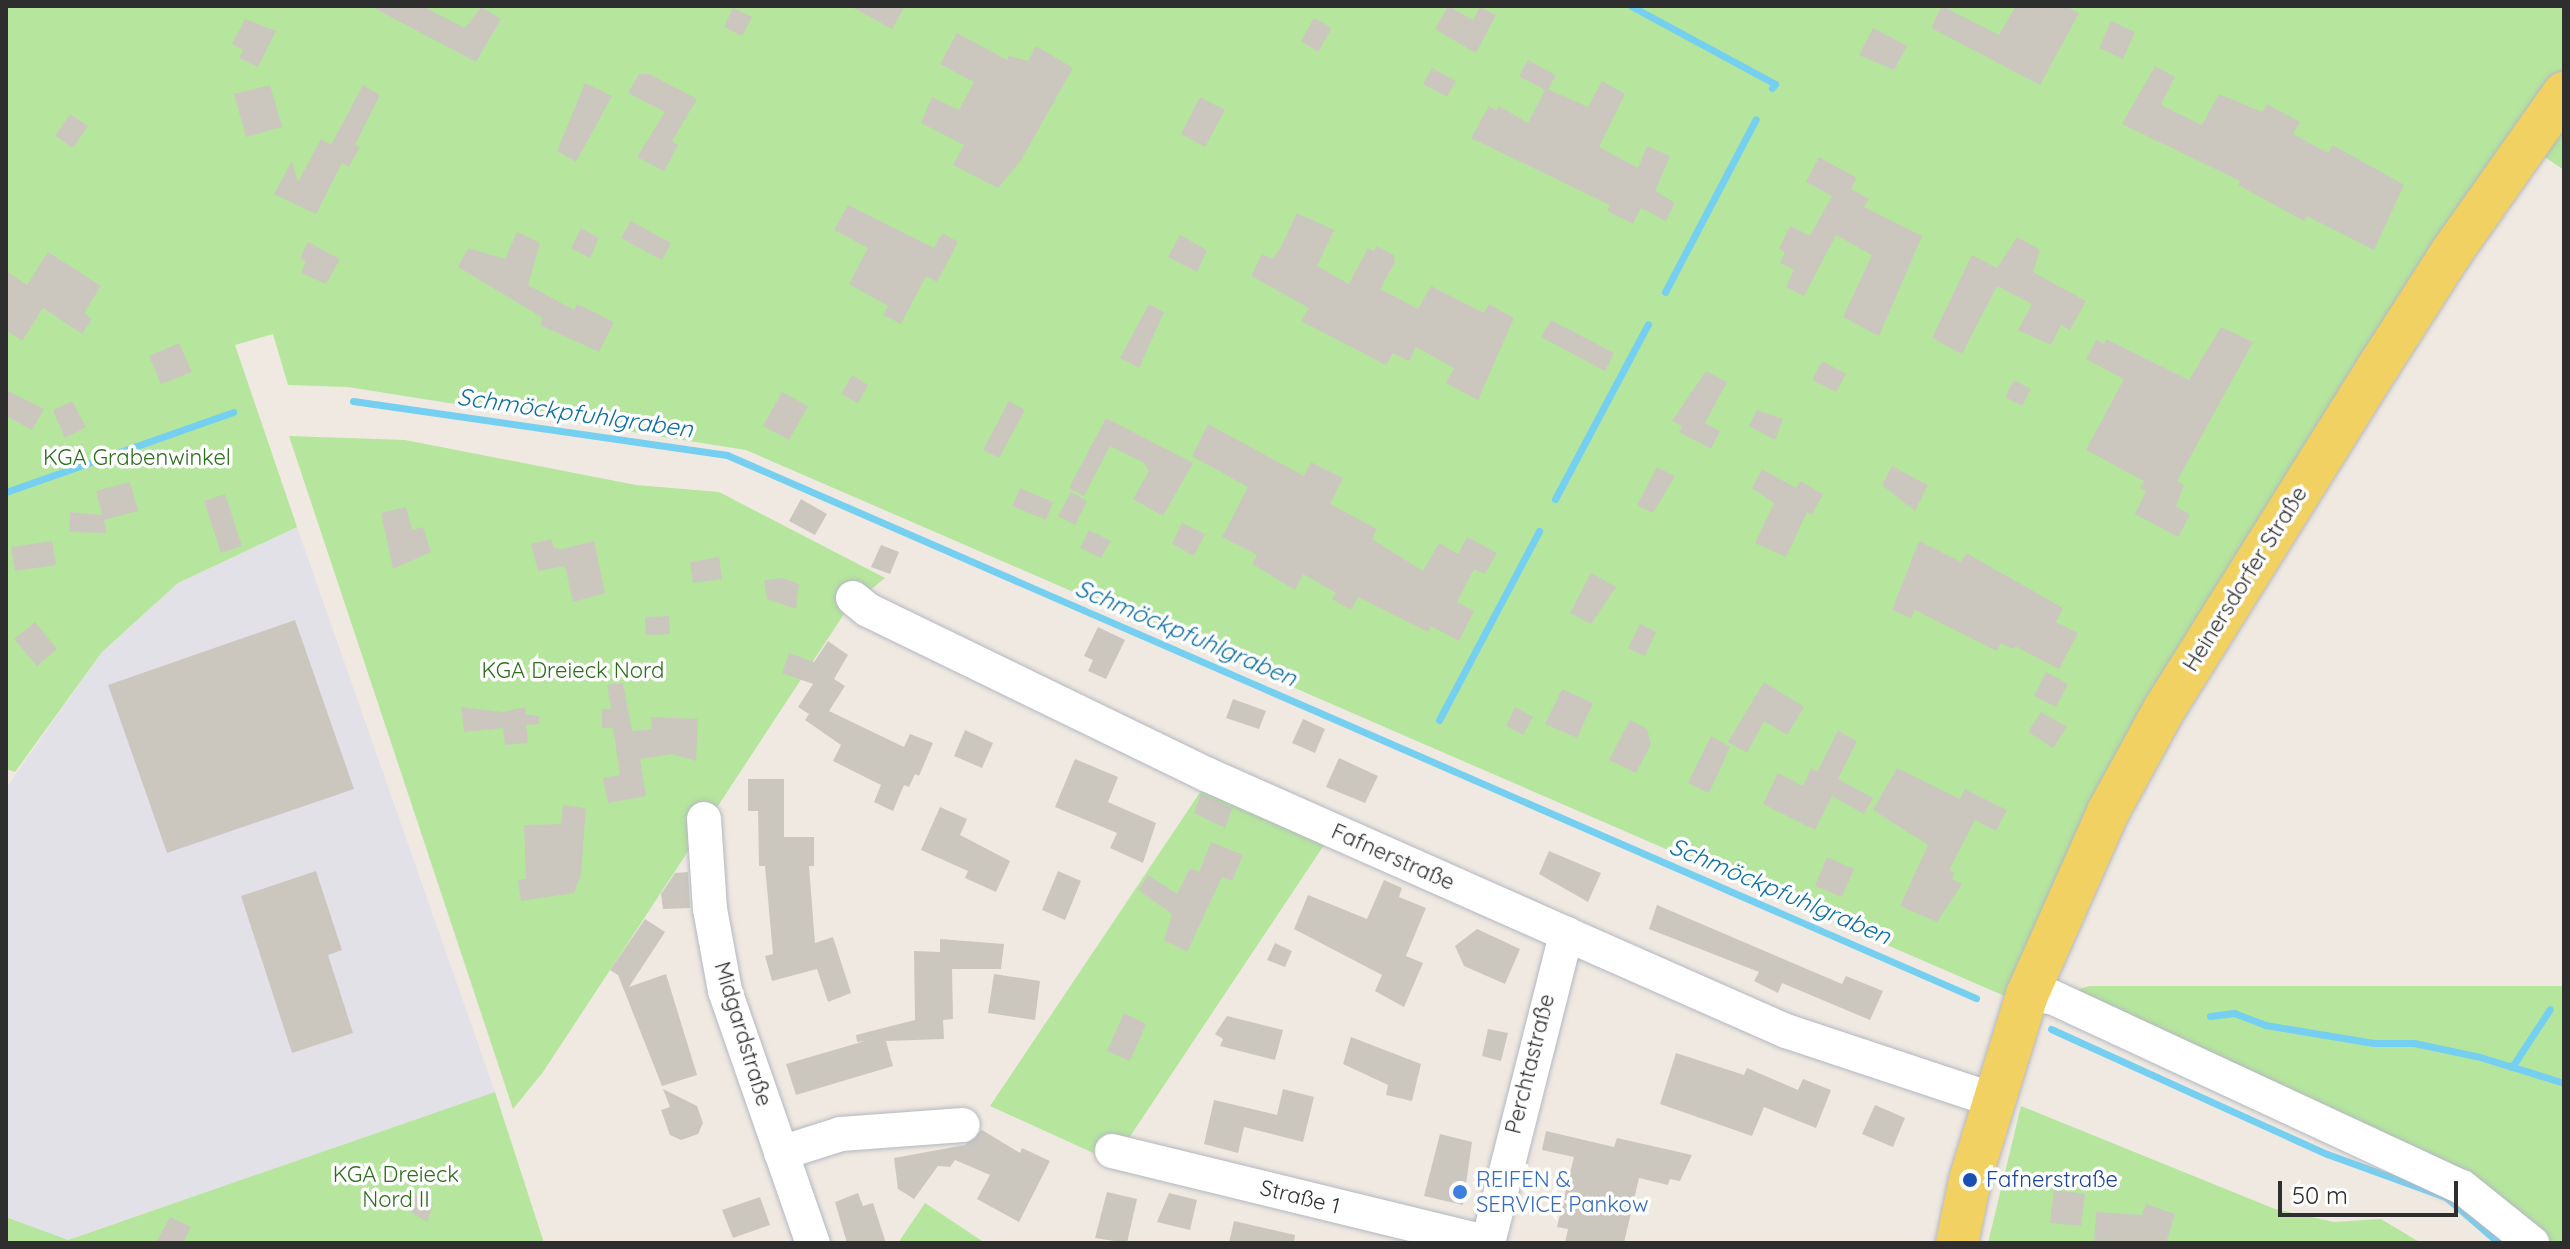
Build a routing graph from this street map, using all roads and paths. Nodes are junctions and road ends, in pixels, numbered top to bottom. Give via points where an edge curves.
1 (2564, 93) edge
2 (853, 598) dead end
3 (704, 819) dead end
4 (1566, 934) junction
5 (2027, 995) junction
6 (1993, 1100) junction
7 (963, 1125) dead end
8 (1112, 1151) dead end
9 (781, 1153) junction
10 (813, 1243) edge
11 (1488, 1243) edge
12 (1957, 1243) edge
13 (2532, 1243) edge

1 - 5 main road, Heinersdorfer Straße via 2451,253 2165,708 2079,869
2 - 4 street, Fafnerstraße via 868,610 1208,775
3 - 9 street, Midgardstraße via 710,909 725,991
4 - 6 street, Fafnerstraße via 1786,1031
4 - 11 street, Perchtastraße
5 - 6 main road, Heinersdorfer Straße
5 - 13 street via 2052,997 2462,1187
6 - 12 main road, Heinersdorfer Straße
7 - 9 street via 841,1134
8 - 11 street, Straße 1
9 - 10 street, Midgardstraße

